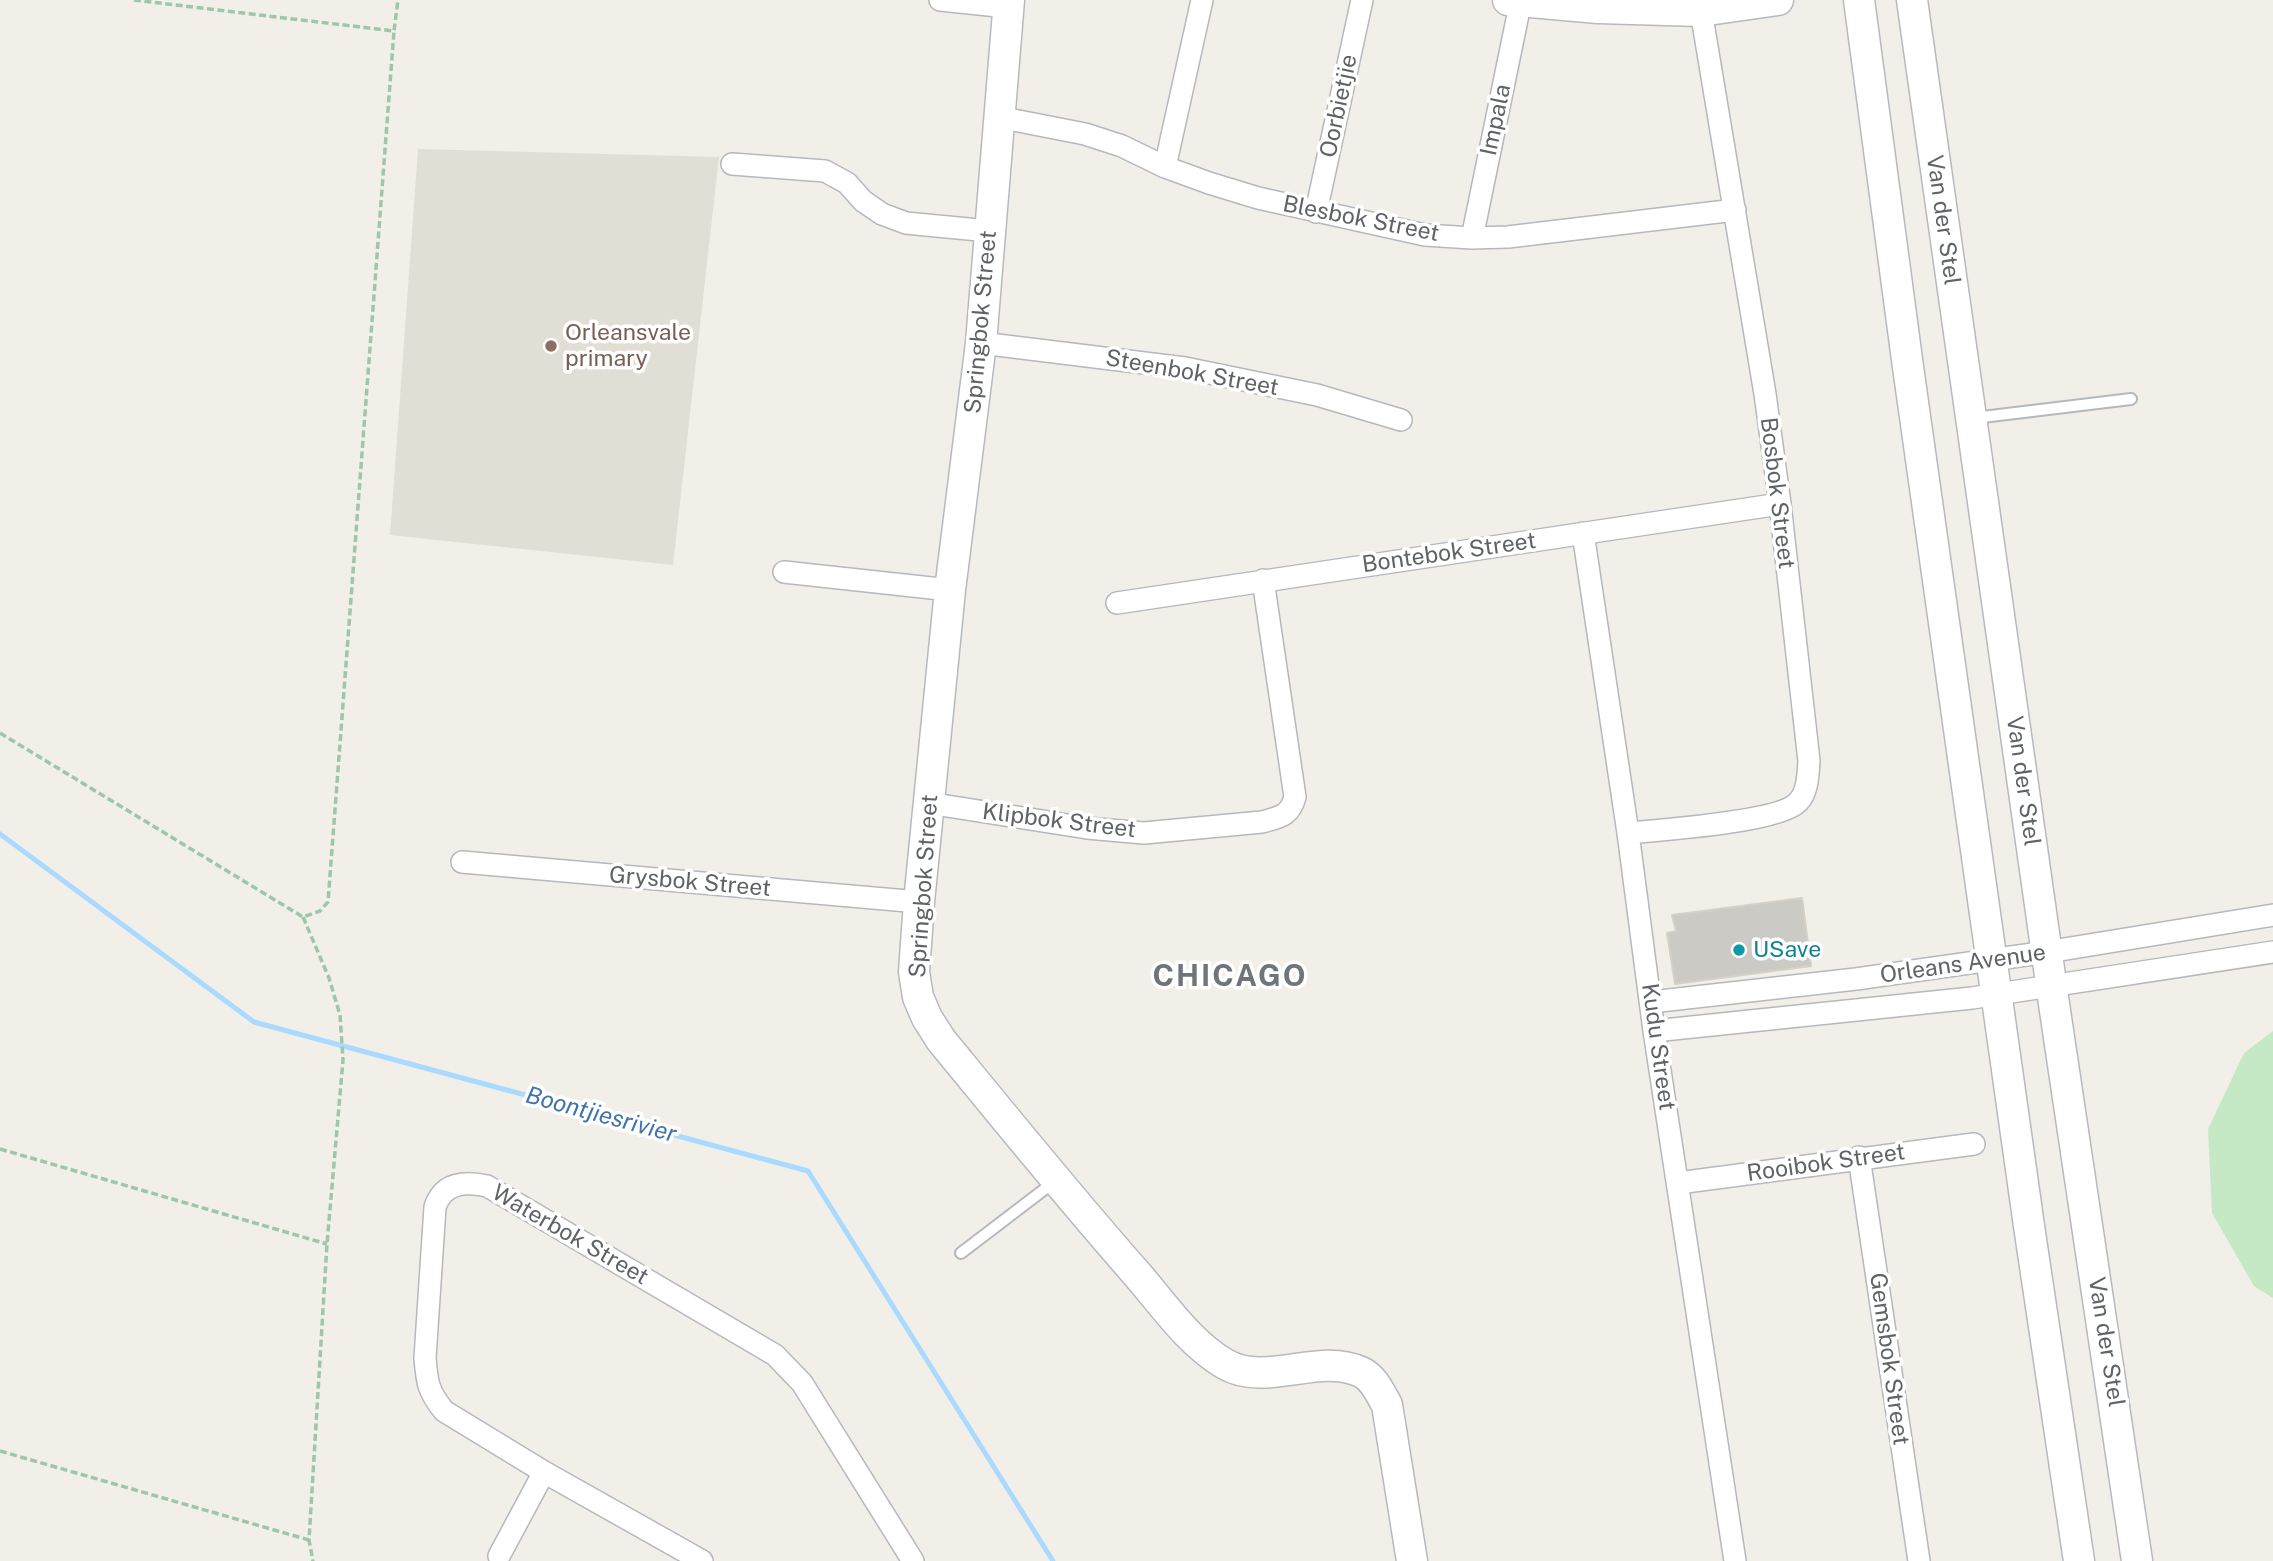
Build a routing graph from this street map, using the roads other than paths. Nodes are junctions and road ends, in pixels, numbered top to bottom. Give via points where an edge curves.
1 (940, 0) edge
2 (1202, 0) edge
3 (1362, 0) edge
4 (1778, 0) edge
5 (1859, 0) edge
6 (1912, 0) edge
7 (1517, 1) edge
8 (1008, 3) edge
9 (1701, 11) junction
10 (998, 117) junction
11 (732, 164) dead end
12 (1165, 167) junction
13 (1735, 210) junction
14 (1316, 212) junction
15 (989, 232) junction
16 (1472, 238) junction
17 (981, 343) junction
18 (2131, 399) dead end
19 (1971, 418) junction
20 (1401, 420) dead end
21 (1780, 504) junction
22 (1583, 533) junction
23 (783, 572) dead end
24 (1263, 580) junction
25 (950, 590) junction
26 (1117, 603) dead end
27 (928, 803) junction
28 (1628, 833) junction
29 (462, 862) dead end
30 (919, 902) junction
31 (2273, 915) edge
32 (2048, 952) junction
33 (2273, 952) edge
34 (1992, 958) junction
35 (2052, 985) junction
36 (1997, 994) junction
37 (1651, 1002) junction
38 (1654, 1031) junction
39 (1974, 1144) dead end
40 (1859, 1157) junction
41 (1056, 1180) junction
42 (1678, 1182) junction
43 (961, 1254) dead end
44 (544, 1472) junction
45 (499, 1556) dead end
46 (702, 1561) edge
47 (914, 1561) edge
48 (1412, 1561) edge
49 (1735, 1561) edge
50 (1919, 1561) edge
51 (2079, 1561) edge
52 (2137, 1561) edge

1 - 8 street
2 - 12 street
3 - 14 street, Oorbietjie
4 - 9 main road
5 - 34 main road
6 - 19 main road, Van der Stel
7 - 9 main road
7 - 16 street, Impala
8 - 10 main road, Springbok Street
9 - 13 street, Bosbok Street
10 - 12 street, Blesbok Street via 1085,134
10 - 15 main road, Springbok Street
11 - 15 street via 825,171 847,183 882,214 906,223
12 - 14 street, Blesbok Street
13 - 16 street, Blesbok Street
13 - 21 street, Bosbok Street
14 - 16 street, Blesbok Street via 1425,235
15 - 17 main road, Springbok Street
17 - 20 street, Steenbok Street via 1185,368 1317,395
17 - 25 main road, Springbok Street
18 - 19 lane
19 - 32 main road, Van der Stel
21 - 22 street, Bontebok Street
21 - 28 street, Bosbok Street via 1809,761 1807,784 1798,803 1774,814
22 - 24 street, Bontebok Street
22 - 28 street, Kudu Street
23 - 25 street
24 - 26 street, Bontebok Street
24 - 27 street, Klipbok Street via 1295,797 1292,809 1280,817 1144,833
25 - 27 main road, Springbok Street
27 - 30 main road, Springbok Street
28 - 37 street, Kudu Street
29 - 30 street, Grysbok Street
30 - 41 main road, Springbok Street via 914,972 927,1018
31 - 32 street, Orleans Avenue
32 - 34 street, Orleans Avenue
32 - 35 main road, Van der Stel
33 - 35 street, Orleans Avenue
34 - 36 main road
34 - 37 street, Orleans Avenue via 1857,979
35 - 36 street, Orleans Avenue
35 - 52 main road, Van der Stel
36 - 38 street, Orleans Avenue
36 - 51 main road
37 - 38 street, Kudu Street
38 - 42 street, Kudu Street
39 - 40 street, Rooibok Street
40 - 42 street, Rooibok Street
40 - 50 street, Gemsbok Street
41 - 43 lane
41 - 48 main road, Springbok Street via 1200,1347 1227,1366 1258,1374 1334,1366 1361,1373 1376,1385 1387,1405
42 - 49 street, Kudu Street
44 - 45 street
44 - 46 street, Waterbok Street
44 - 47 street, Waterbok Street via 444,1411 429,1388 425,1358 435,1207 438,1197 459,1184 487,1186 775,1355 802,1383

